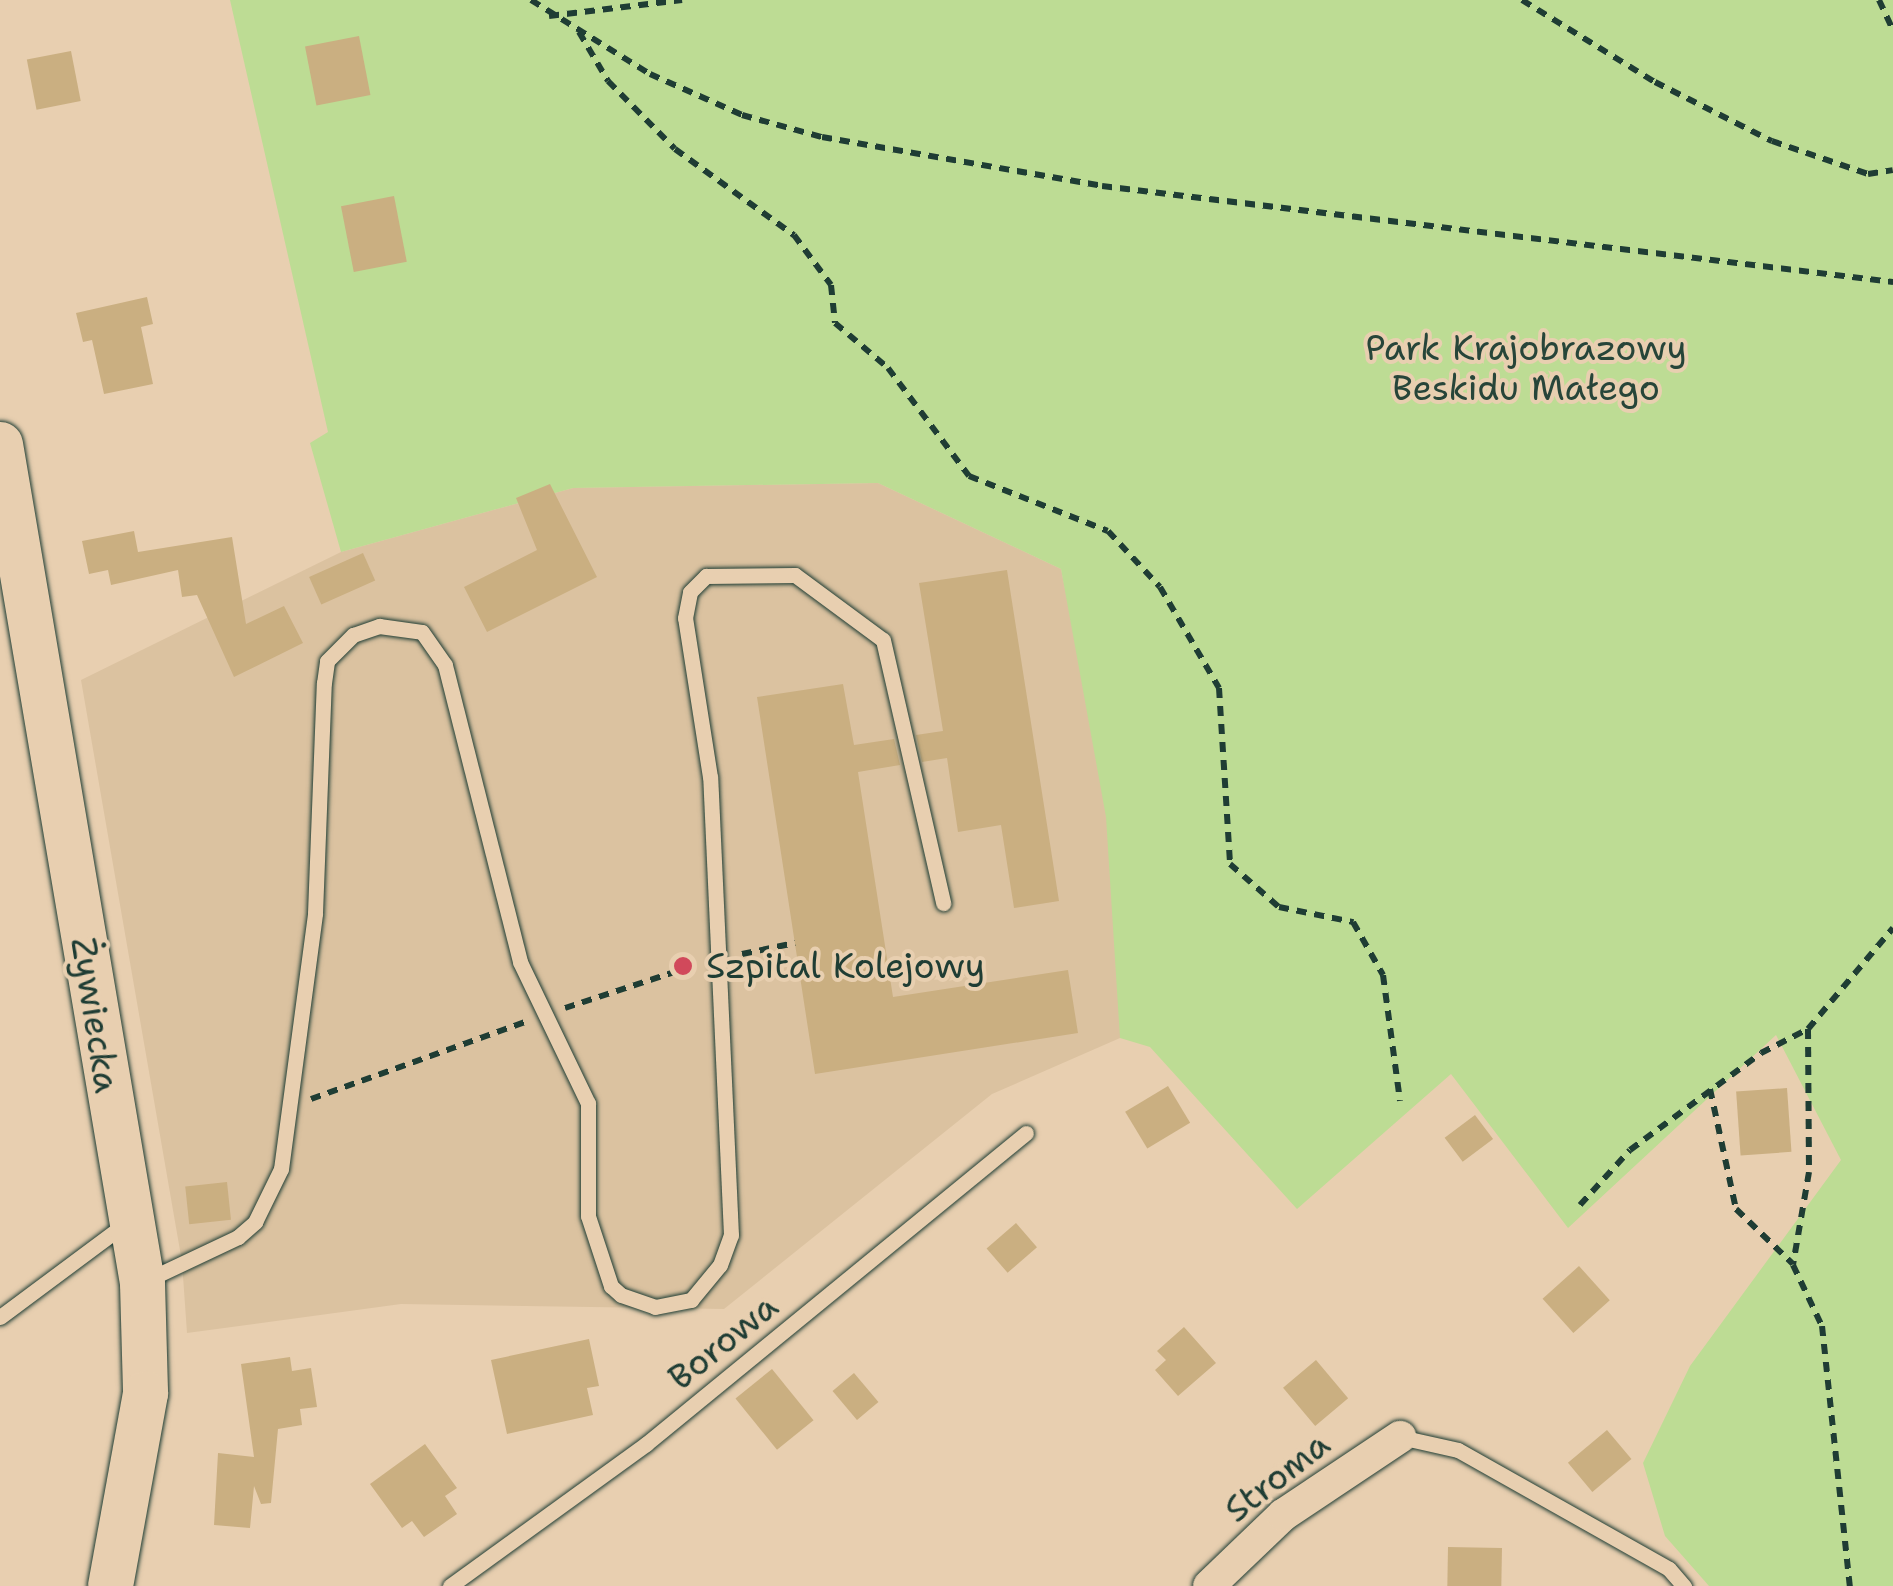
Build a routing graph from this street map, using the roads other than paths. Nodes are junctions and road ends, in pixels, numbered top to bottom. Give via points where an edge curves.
1 (0, 444) edge
2 (4, 489) edge
3 (944, 902) dead end
4 (1026, 1134) dead end
5 (129, 1220) junction
6 (142, 1283) junction
7 (0, 1317) edge
8 (1400, 1437) joint
9 (110, 1586) edge
10 (450, 1586) edge
11 (1209, 1586) edge
12 (1684, 1586) edge

1 - 2 main road, Żywiecka
2 - 5 main road, Żywiecka
3 - 6 lane via 884,640 795,575 706,576 690,592 685,618 710,777 730,1235 720,1265 691,1300 655,1307 611,1286 588,1216 588,1103 515,944 436,645 406,627 353,635 326,661 316,913 280,1170 254,1222 238,1237
4 - 10 lane, Borowa via 646,1444
5 - 6 main road, Żywiecka
5 - 7 lane
6 - 9 main road, Żywiecka via 146,1393
8 - 11 street, Stroma via 1283,1514
8 - 12 lane via 1458,1450 1669,1569

